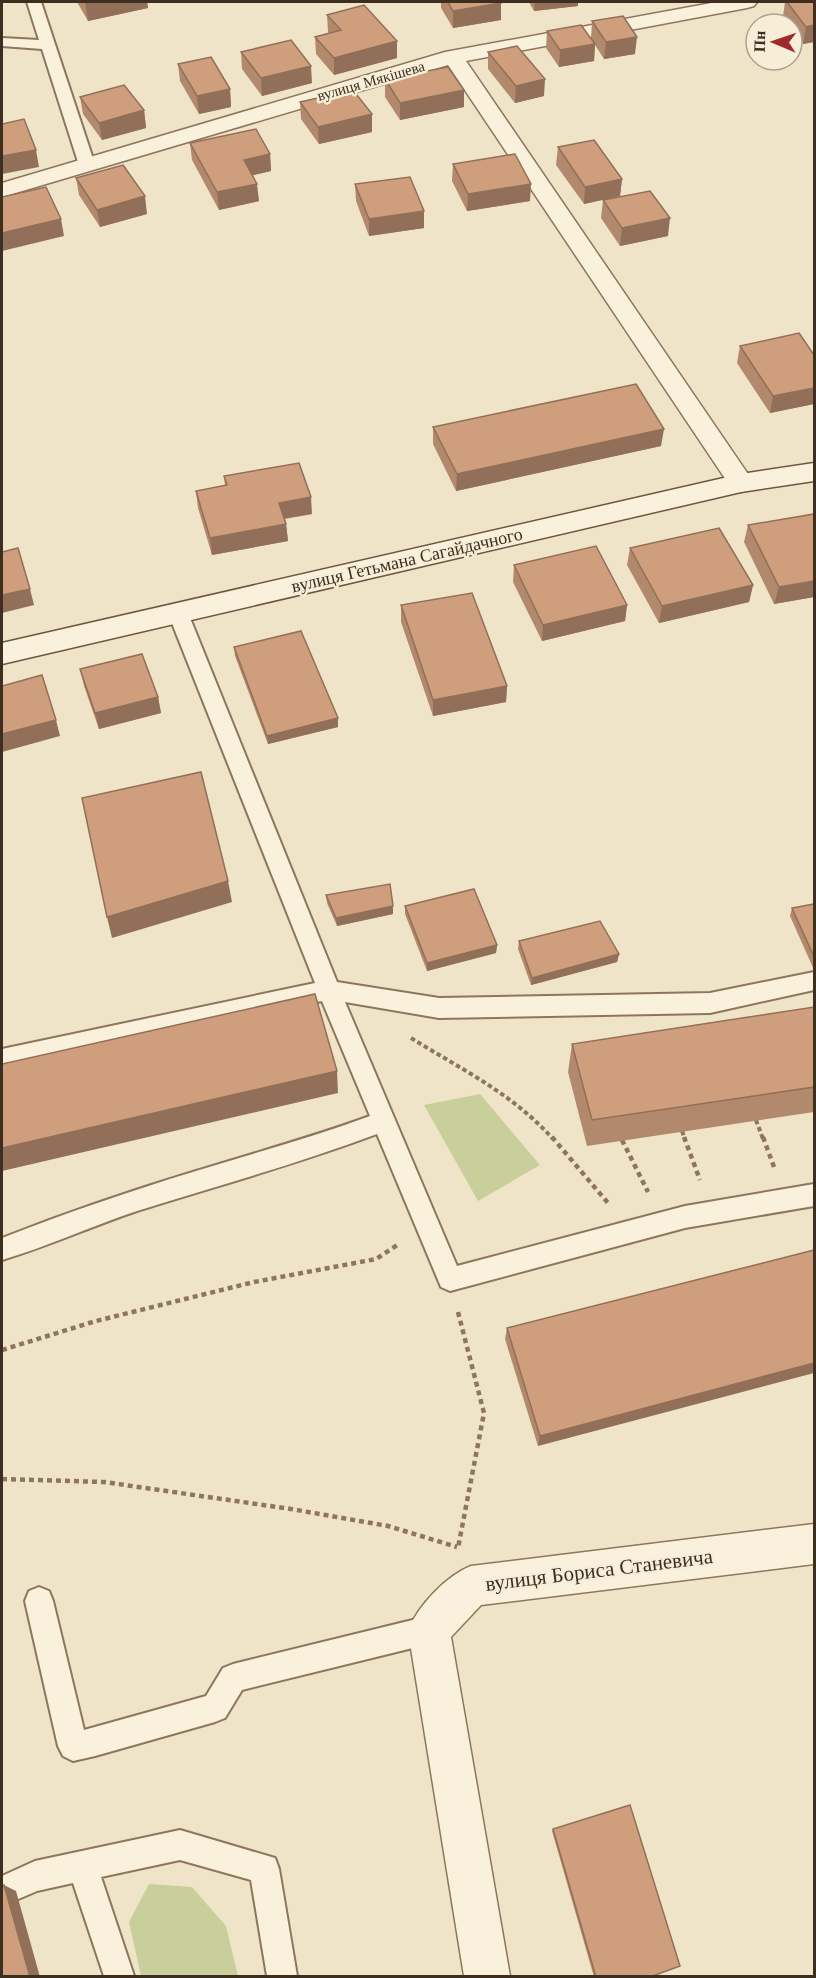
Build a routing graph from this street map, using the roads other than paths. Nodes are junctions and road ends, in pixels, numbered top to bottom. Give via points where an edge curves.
1 (34, 2) edge
2 (747, 2) edge
3 (2, 42) edge
4 (48, 45) junction
5 (453, 57) junction
6 (87, 165) junction
7 (2, 190) edge
8 (814, 472) edge
9 (741, 483) junction
10 (178, 613) junction
11 (2, 654) edge
12 (814, 981) edge
13 (330, 990) junction
14 (2, 1059) edge
15 (384, 1121) junction
16 (814, 1195) edge
17 (2, 1249) edge
18 (814, 1544) edge
19 (39, 1601) dead end
20 (429, 1630) junction
21 (81, 1866) junction
22 (2, 1891) edge
23 (119, 1977) edge
24 (282, 1977) edge
25 (487, 1977) edge

1 - 4 lane
2 - 5 street, вулиця Мякішева
3 - 4 lane
4 - 6 lane
5 - 6 street, вулиця Мякішева
5 - 9 street
6 - 7 street, вулиця Мякішева
8 - 9 street, вулиця Гетьмана Сагайдачного
9 - 10 street, вулиця Гетьмана Сагайдачного
10 - 11 street, вулиця Гетьмана Сагайдачного
10 - 13 lane
12 - 13 lane via 710,1003 439,1008
13 - 14 lane
13 - 15 lane
15 - 16 lane via 450,1279 685,1217
15 - 17 lane via 310,1149 83,1218
18 - 20 street, вулиця Бориса Станевича via 471,1586
19 - 20 lane via 73,1746 215,1708 233,1678
20 - 25 street
21 - 22 lane via 35,1876
21 - 23 lane
21 - 24 lane via 180,1845 264,1869

